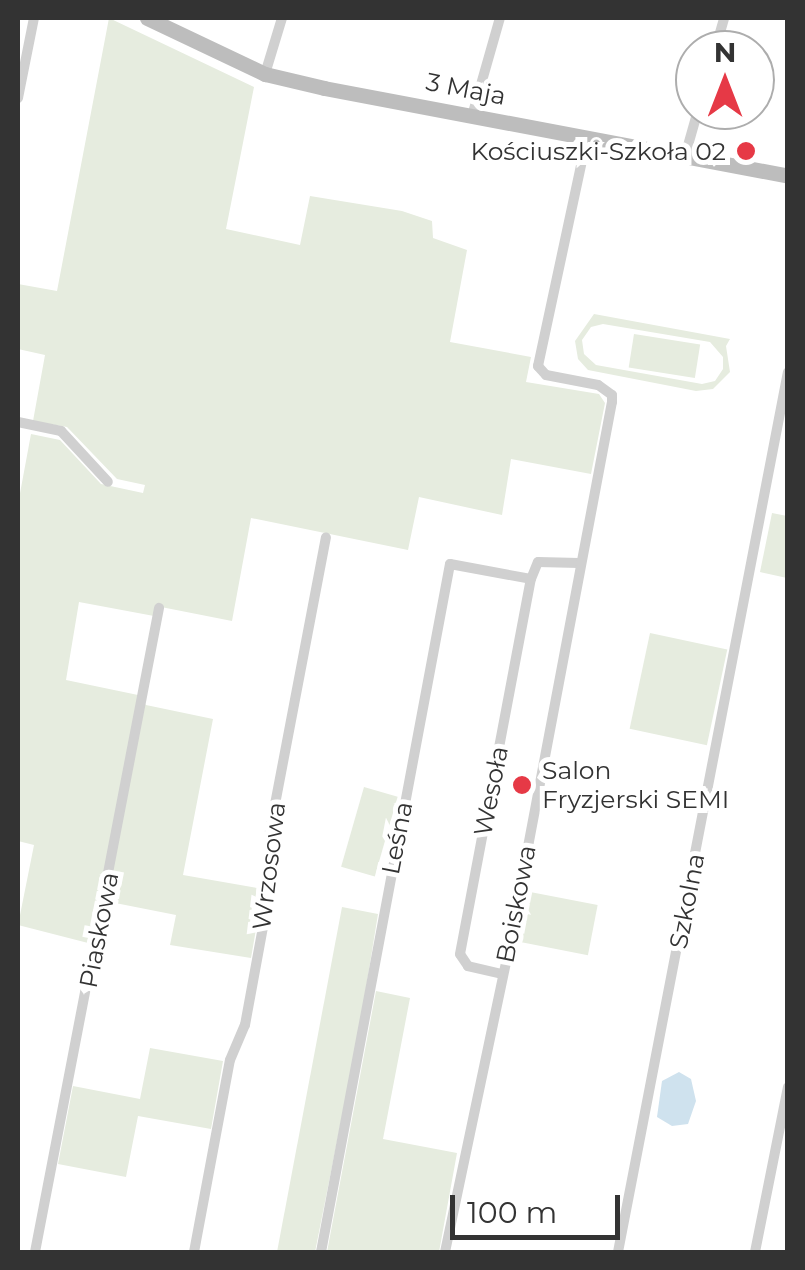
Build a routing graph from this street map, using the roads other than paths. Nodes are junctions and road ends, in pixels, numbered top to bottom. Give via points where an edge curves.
1 (34, 18) edge
2 (146, 18) edge
3 (282, 18) edge
4 (500, 18) edge
5 (265, 74) junction
6 (18, 98) edge
7 (472, 116) junction
8 (692, 130) edge
9 (587, 137) junction
10 (685, 156) junction
11 (788, 176) edge
12 (788, 372) edge
13 (18, 422) edge
14 (108, 482) dead end
15 (326, 537) dead end
16 (580, 563) junction
17 (531, 579) junction
18 (160, 608) dead end
19 (502, 974) junction
20 (788, 1087) edge
21 (35, 1252) edge
22 (194, 1252) edge
23 (321, 1252) edge
24 (445, 1252) edge
25 (618, 1252) edge
26 (755, 1252) edge

1 - 6 street
2 - 5 street, 3 Maja
3 - 5 street
4 - 7 street
5 - 7 street, 3 Maja
7 - 9 street, 3 Maja
8 - 10 street
9 - 10 street, 3 Maja
9 - 16 street, Boiskowa via 538,366 546,375 598,385 612,395
10 - 11 street, 3 Maja
12 - 25 street, Szkolna
13 - 14 street via 61,431
15 - 22 street, Wrzosowa via 268,840 273,872 266,910
16 - 17 street via 538,562
16 - 19 street, Boiskowa
17 - 19 street, Wesoła via 460,954 468,966
17 - 23 street, Leśna via 450,564
18 - 21 street, Piaskowa
19 - 24 street, Boiskowa
20 - 26 street

